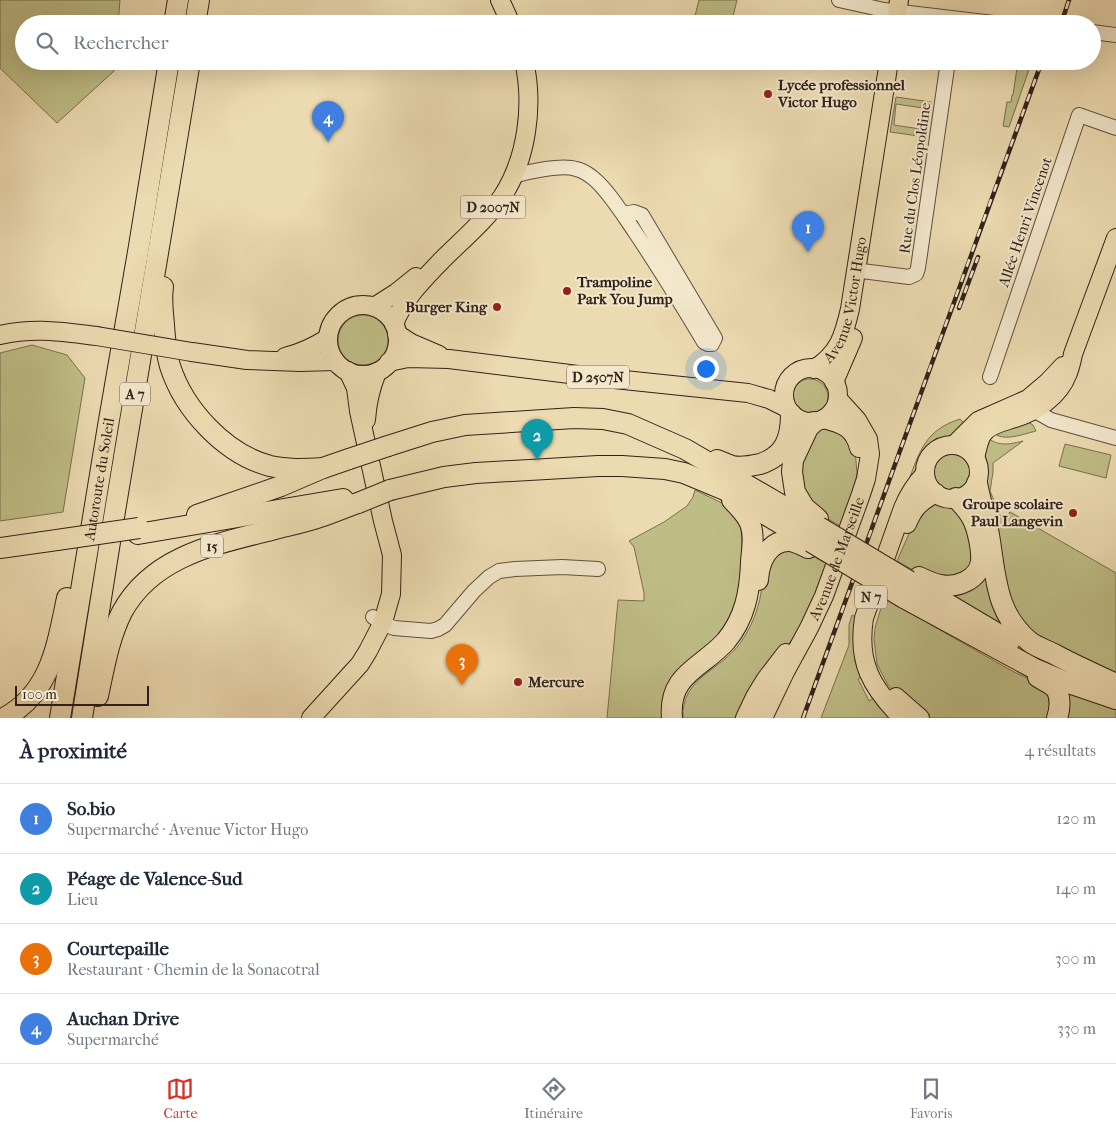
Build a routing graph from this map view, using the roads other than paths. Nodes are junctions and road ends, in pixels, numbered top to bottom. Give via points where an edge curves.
1 (178, 0) edge
2 (199, 0) edge
3 (492, 0) edge
4 (500, 0) edge
5 (840, 0) edge
6 (897, 12) edge
7 (176, 15) edge
8 (196, 15) edge
9 (499, 15) edge
10 (508, 15) edge
11 (916, 15) edge
12 (1101, 33) edge
13 (1116, 35) edge
14 (167, 70) edge
15 (188, 70) edge
16 (188, 70) edge
17 (519, 70) edge
18 (526, 70) edge
19 (888, 70) edge
20 (947, 70) edge
21 (1116, 128) edge
22 (522, 152) junction
23 (541, 170) junction
24 (513, 176) junction
25 (623, 214) junction
26 (864, 223) junction
27 (1116, 238) edge
28 (862, 271) junction
29 (374, 307) junction
30 (395, 329) junction
31 (0, 335) edge
32 (328, 338) junction
33 (449, 359) junction
34 (270, 362) junction
35 (342, 366) junction
36 (383, 367) junction
37 (814, 369) junction
38 (990, 377) dead end
39 (787, 383) junction
40 (836, 391) junction
41 (748, 393) junction
42 (1032, 404) junction
43 (789, 411) junction
44 (819, 421) junction
45 (108, 426) junction
46 (365, 435) junction
47 (1116, 438) edge
48 (954, 445) junction
49 (685, 449) junction
50 (975, 458) junction
51 (323, 468) junction
52 (925, 474) junction
53 (977, 483) junction
54 (725, 490) junction
55 (936, 494) junction
56 (956, 498) junction
57 (358, 499) junction
58 (138, 531) junction
59 (815, 535) junction
60 (57, 543) junction
61 (0, 548) edge
62 (0, 554) edge
63 (870, 567) junction
64 (598, 569) dead end
65 (908, 584) junction
66 (378, 619) junction
67 (956, 627) junction
68 (1116, 684) edge
69 (1116, 699) edge
70 (4, 718) edge
71 (60, 718) edge
72 (82, 718) edge
73 (93, 718) edge
74 (298, 718) edge
75 (311, 718) edge
76 (672, 718) edge
77 (678, 718) edge
78 (745, 718) edge
79 (763, 718) edge
80 (902, 718) edge
81 (920, 718) edge
82 (1057, 718) edge

1 - 7 highway
2 - 8 highway
3 - 9 main road
4 - 10 main road
5 - 6 street
6 - 11 street
12 - 13 street
14 - 45 highway, Autoroute du Soleil / A 7
15 - 51 highway via 161,299 171,368 179,389 202,422 238,452 279,468
16 - 72 highway, Autoroute du Soleil / A 7
17 - 29 main road, D 2007N via 522,115 519,133 499,186 479,214 446,248 411,281
18 - 22 main road, D 2007N via 529,97
19 - 26 main road, Avenue Victor Hugo
20 - 28 street, Rue du Clos Léopoldine via 916,274 909,277
21 - 38 street, Allée Henri Vincenot via 1079,115
22 - 23 street
22 - 24 main road, D 2007N
23 - 24 street
23 - 25 street via 572,167 585,172 593,177
24 - 30 main road, D 2007N via 492,209 410,295 400,310
25 - 25 street via 634,212 642,215 715,338 712,344 704,342
26 - 28 main road, Avenue Victor Hugo
26 - 37 main road, Avenue Victor Hugo via 846,325 836,350
27 - 42 main road via 1073,354
28 - 40 main road, Avenue Victor Hugo via 854,335
29 - 30 main road via 389,317
29 - 32 main road via 358,305 340,314 333,321
30 - 33 main road, D 2507N via 411,343
30 - 36 main road via 396,350
31 - 34 main road, bridge via 37,330
32 - 34 main road via 298,354
32 - 35 main road via 329,350
33 - 36 main road, D 2507N via 408,358
33 - 41 main road, D 2507N
34 - 35 main road
35 - 36 main road via 358,374 368,374
35 - 46 main road via 353,379
36 - 46 main road via 370,395
37 - 39 main road via 801,370
37 - 40 main road via 829,376
39 - 41 main road, D 2507N
39 - 43 main road via 784,400
40 - 44 main road via 833,411
40 - 79 main road, Avenue de Marseille via 868,439 870,454 866,479 824,596
41 - 43 main road, D 2507N
42 - 47 street via 1051,420
42 - 48 main road via 978,421
42 - 50 main road via 1024,416 986,430
43 - 44 main road via 806,422
43 - 49 highway via 787,441 776,457 764,462 734,466
44 - 59 highway via 808,428 793,460 792,472 795,492
44 - 78 main road, Avenue de Marseille via 841,424 855,437 860,454 860,481 809,617 754,696
45 - 70 highway via 55,652 33,695
45 - 71 highway, Autoroute du Soleil / A 7
46 - 66 main road via 392,555 391,594
48 - 50 main road via 963,447
48 - 52 main road via 946,445 933,453 928,459
49 - 51 highway, bridge via 628,424 574,418 465,425 432,432
49 - 59 highway
50 - 53 main road via 979,470
51 - 58 highway via 183,520
52 - 55 main road
52 - 80 main road, N 7 via 908,495 862,631 864,658 871,680
53 - 56 main road via 968,493
53 - 68 highway, N 7 via 1000,600 1011,622 1033,644
54 - 57 highway, 15, bridge via 684,473 665,469 598,466 462,474
54 - 59 highway
54 - 76 highway via 744,513 751,528 750,589 737,623 725,642 685,675 678,685 671,707
55 - 56 main road
55 - 81 main road, N 7 via 916,506 911,514 874,617 870,643 876,671 882,681
56 - 65 highway via 974,521 981,552 978,570 972,578 957,585
57 - 58 highway
57 - 73 highway, 15 via 321,517 185,556 154,574 122,612 109,648
58 - 60 highway, bridge
59 - 63 highway, bridge
59 - 63 highway, N 7, bridge via 853,548
59 - 77 highway via 798,543 789,541 775,545 766,554 760,565 752,613 743,630 722,657 688,685 680,699
60 - 61 highway
60 - 62 highway
63 - 65 highway, N 7, bridge
64 - 66 street via 562,567 499,571 479,586 438,630 394,628
65 - 67 highway, N 7
65 - 68 highway, N 7 via 1046,660
66 - 74 main road via 351,657
66 - 75 main road via 375,639 360,664
67 - 69 highway, N 7 via 1035,669
67 - 82 highway via 1056,689 1059,701

